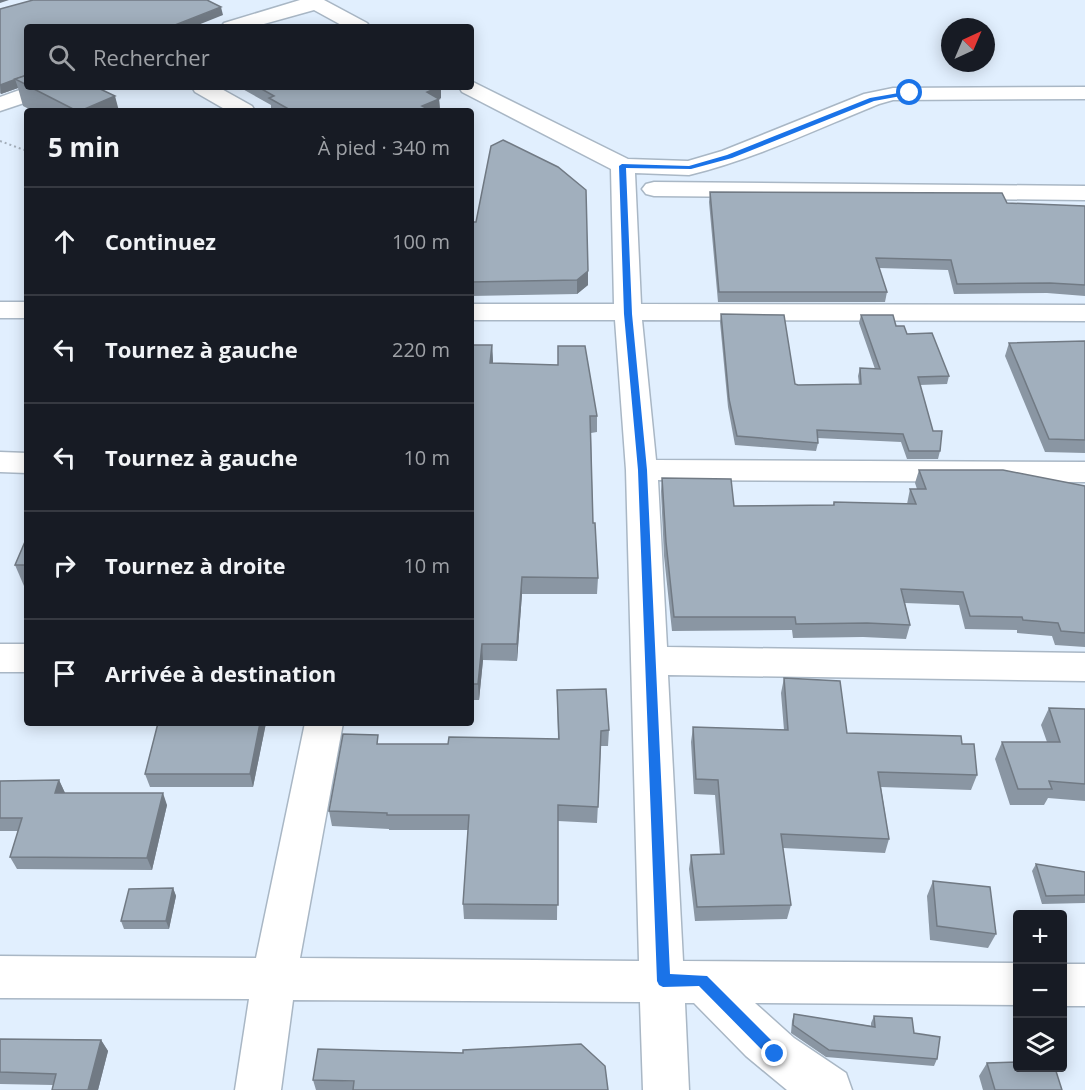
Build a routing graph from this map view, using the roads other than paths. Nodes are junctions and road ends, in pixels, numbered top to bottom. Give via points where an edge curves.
1 (313, 2) edge
2 (241, 24) edge
3 (354, 24) edge
4 (474, 89) edge
5 (40, 90) edge
6 (208, 90) edge
7 (1085, 93) edge
8 (0, 104) edge
9 (239, 108) edge
10 (623, 177) junction
11 (1085, 193) edge
12 (0, 310) edge
13 (24, 310) edge
14 (474, 312) edge
15 (1085, 313) edge
16 (628, 314) junction
17 (0, 462) edge
18 (24, 463) edge
19 (642, 470) junction
20 (1085, 472) edge
21 (0, 658) edge
22 (24, 658) edge
23 (649, 661) junction
24 (1085, 667) edge
25 (323, 726) edge
26 (0, 977) edge
27 (274, 978) junction
28 (683, 980) junction
29 (1013, 984) edge
30 (1067, 985) edge
31 (1085, 985) edge
32 (258, 1090) edge
33 (666, 1090) edge
34 (829, 1090) edge

1 - 2 street
1 - 3 street
4 - 10 street
5 - 8 street
6 - 9 street
7 - 10 street via 893,94 730,156 689,168
10 - 11 street
10 - 16 street
12 - 13 street
14 - 16 street
15 - 16 street
16 - 19 street
17 - 18 street
19 - 20 street
19 - 23 street
21 - 22 street
23 - 24 street
23 - 28 street
25 - 27 street
26 - 27 street
27 - 28 street
27 - 32 street
28 - 29 street
28 - 33 street
28 - 34 street via 775,1054
30 - 31 street

